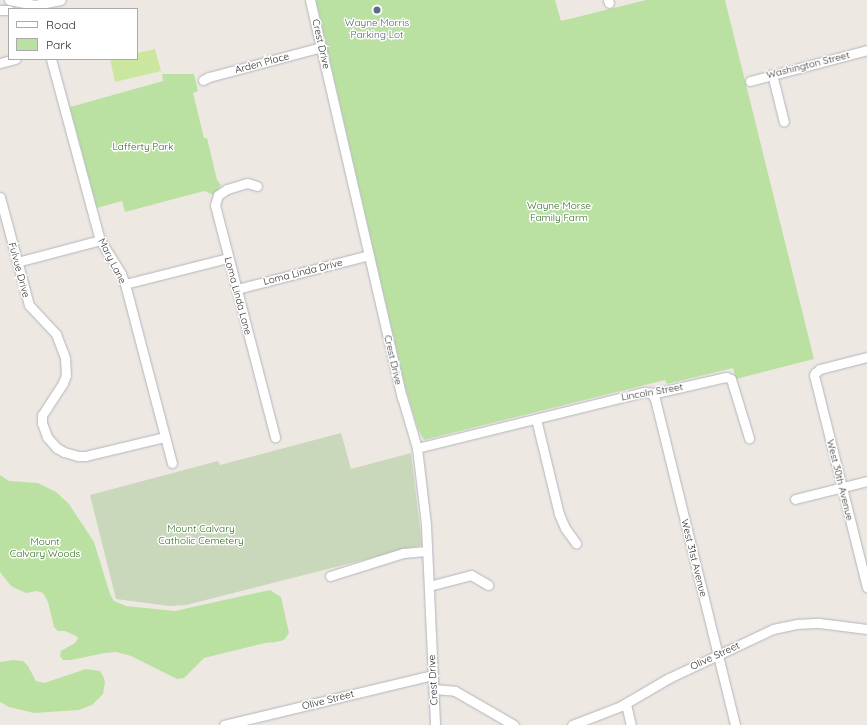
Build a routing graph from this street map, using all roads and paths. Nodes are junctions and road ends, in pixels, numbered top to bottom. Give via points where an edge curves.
1 (9, 0) edge
2 (61, 0) edge
3 (310, 0) edge
4 (34, 5) junction
5 (20, 8) edge
6 (322, 47) junction
7 (867, 50) edge
8 (11, 60) edge
9 (52, 60) edge
10 (0, 63) edge
11 (772, 74) junction
12 (203, 80) dead end
13 (750, 81) dead end
14 (784, 122) dead end
15 (257, 186) dead end
16 (0, 197) edge
17 (100, 240) junction
18 (369, 255) junction
19 (228, 258) junction
20 (17, 262) junction
21 (125, 284) junction
22 (237, 289) junction
23 (867, 357) edge
24 (651, 393) junction
25 (536, 419) junction
26 (165, 437) junction
27 (275, 437) dead end
28 (749, 438) dead end
29 (417, 448) junction
30 (172, 463) dead end
31 (867, 481) edge
32 (842, 487) junction
33 (795, 499) dead end
34 (576, 543) dead end
35 (427, 551) junction
36 (330, 576) dead end
37 (488, 585) dead end
38 (429, 586) junction
39 (867, 588) edge
40 (867, 629) edge
41 (718, 655) junction
42 (433, 675) junction
43 (434, 689) junction
44 (626, 704) junction
45 (224, 725) edge
46 (435, 725) edge
47 (514, 725) edge
48 (572, 725) edge
49 (631, 725) edge
50 (735, 725) edge

1 - 4 street
2 - 4 street
3 - 6 street, Crest Drive
4 - 5 street
6 - 12 street, Arden Place
6 - 18 street, Crest Drive
7 - 11 street, Washington Street
8 - 10 street
9 - 17 street, Mary Lane
11 - 13 street, Washington Street
11 - 14 street
15 - 19 street, Loma Linda Lane via 247,183 227,189 217,198 216,209
16 - 20 street, Fulvue Drive
17 - 20 street
17 - 21 street, Mary Lane
18 - 22 street, Loma Linda Drive
18 - 29 street, Crest Drive via 402,397
19 - 21 street
19 - 22 street, Loma Linda Lane
20 - 26 street, Fulvue Drive via 29,305 56,334 65,358 66,375 63,383 42,415 44,430 51,442 64,452 86,456
21 - 26 street, Mary Lane
22 - 27 street, Loma Linda Lane
23 - 32 street, West 30th Avenue via 823,368 815,373
24 - 25 street, Lincoln Street via 644,392
24 - 28 street, Lincoln Street via 728,377 731,379
24 - 41 street, West 31st Avenue via 655,399
25 - 29 street, Lincoln Street
25 - 34 street via 559,514
26 - 30 street, Mary Lane
29 - 35 street, Crest Drive
31 - 32 street
32 - 33 street
32 - 39 street, West 30th Avenue
35 - 36 street via 403,553
35 - 38 street, Crest Drive
37 - 38 street via 471,574
38 - 42 street, Crest Drive
40 - 41 street, Olive Street via 819,623 785,626 773,629
41 - 44 street, Olive Street via 669,678
41 - 50 street, West 31st Avenue
42 - 43 street, Crest Drive
42 - 45 street, Olive Street
43 - 46 street, Crest Drive
43 - 47 street via 455,690
44 - 48 street, Olive Street
44 - 49 street

